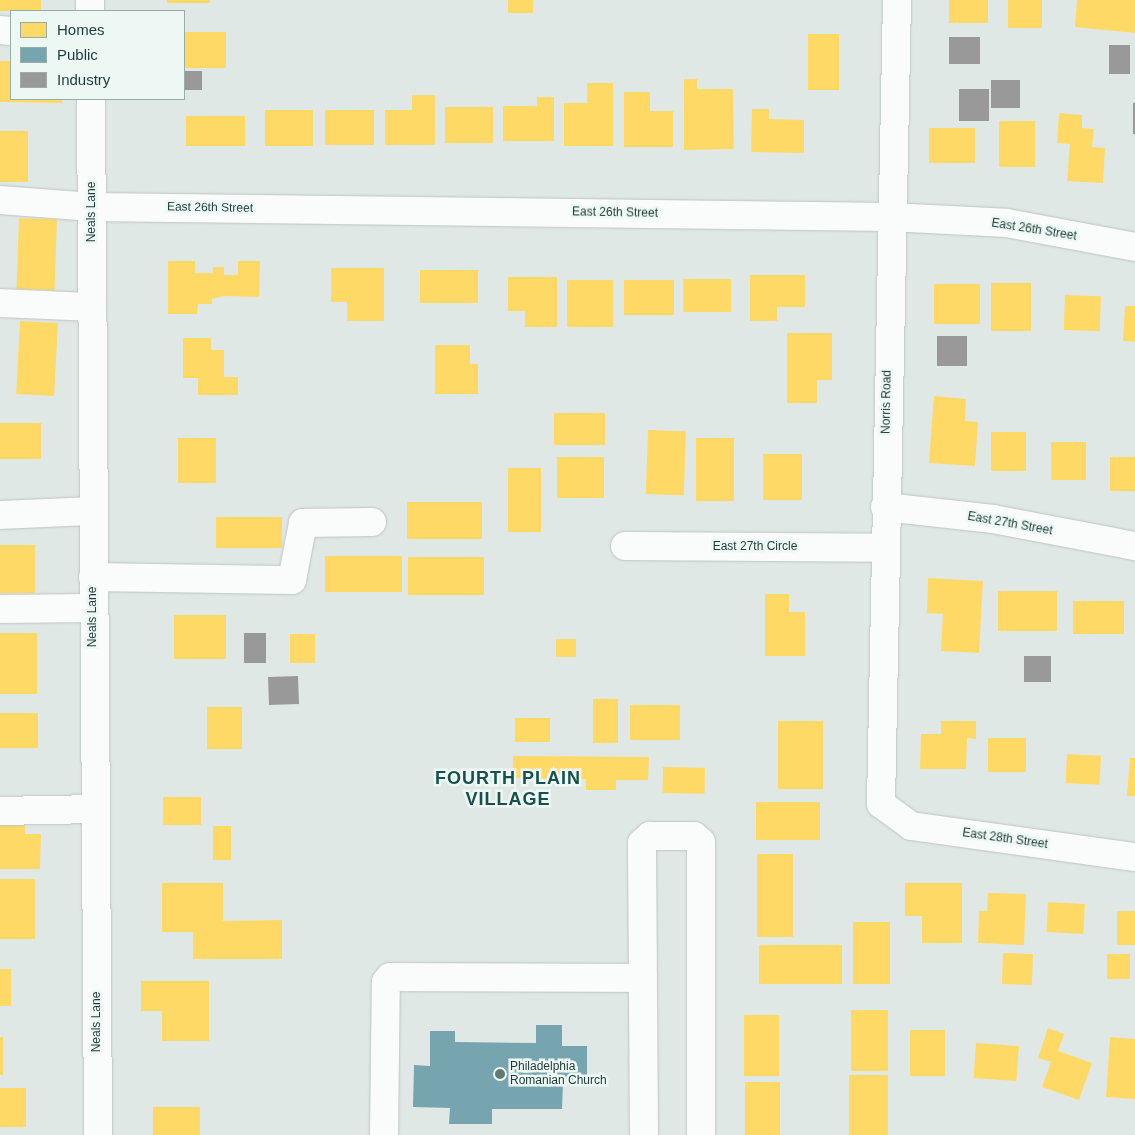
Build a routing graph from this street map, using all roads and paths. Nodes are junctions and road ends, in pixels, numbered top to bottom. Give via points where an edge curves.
1 (897, 0) edge
2 (91, 100) edge
3 (0, 200) edge
4 (93, 206) junction
5 (890, 217) junction
6 (1135, 247) edge
7 (0, 303) edge
8 (92, 307) junction
9 (884, 507) junction
10 (92, 510) junction
11 (0, 515) edge
12 (372, 522) dead end
13 (625, 546) dead end
14 (1135, 546) edge
15 (884, 548) junction
16 (93, 577) junction
17 (93, 608) junction
18 (0, 609) edge
19 (881, 804) joint
20 (95, 809) junction
21 (0, 811) edge
22 (1135, 857) edge
23 (643, 978) junction
24 (98, 1135) edge
25 (384, 1135) edge
26 (644, 1135) edge
27 (700, 1135) edge

1 - 5 street, Norris Road
2 - 4 street, Neals Lane
3 - 4 street, East 26th Street
4 - 5 street, East 26th Street
4 - 8 street, Neals Lane
5 - 6 street, East 26th Street via 1007,223
5 - 9 street, Norris Road
7 - 8 street
8 - 10 street, Neals Lane
9 - 14 street, East 27th Street via 993,519
9 - 15 street, Norris Road
10 - 11 street
10 - 16 street, Neals Lane
12 - 16 street via 303,523 292,580
13 - 15 street, East 27th Circle
15 - 19 street, Norris Road
16 - 17 street, Neals Lane
17 - 18 street
17 - 20 street, Neals Lane
19 - 22 street, East 28th Street via 911,826
20 - 21 street
20 - 24 street, Neals Lane
23 - 25 street via 390,976 386,982
23 - 26 street
23 - 27 street via 642,843 650,836 694,836 701,842

